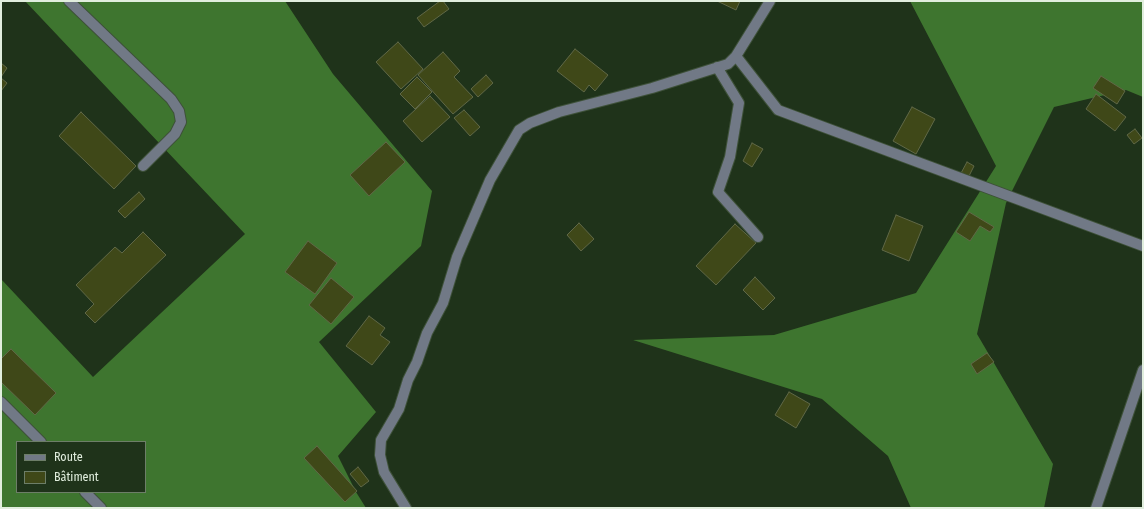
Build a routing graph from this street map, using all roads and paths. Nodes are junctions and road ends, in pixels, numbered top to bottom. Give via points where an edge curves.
1 (69, 1) edge
2 (770, 1) edge
3 (736, 56) junction
4 (716, 67) junction
5 (144, 166) dead end
6 (758, 237) dead end
7 (1143, 246) edge
8 (1143, 370) edge
9 (1, 402) edge
10 (40, 441) edge
11 (86, 493) edge
12 (101, 508) edge
13 (406, 508) edge
14 (1096, 508) edge

1 - 5 street via 170,99 179,111 181,122 175,134
2 - 3 street
3 - 4 street via 728,64
3 - 7 street via 778,110
4 - 6 street via 739,103 730,157 718,192
4 - 13 street via 652,88 559,112 519,130 490,180 457,257 443,303 427,332 399,409 381,440 380,455 384,472
8 - 14 street
9 - 10 street
11 - 12 street

